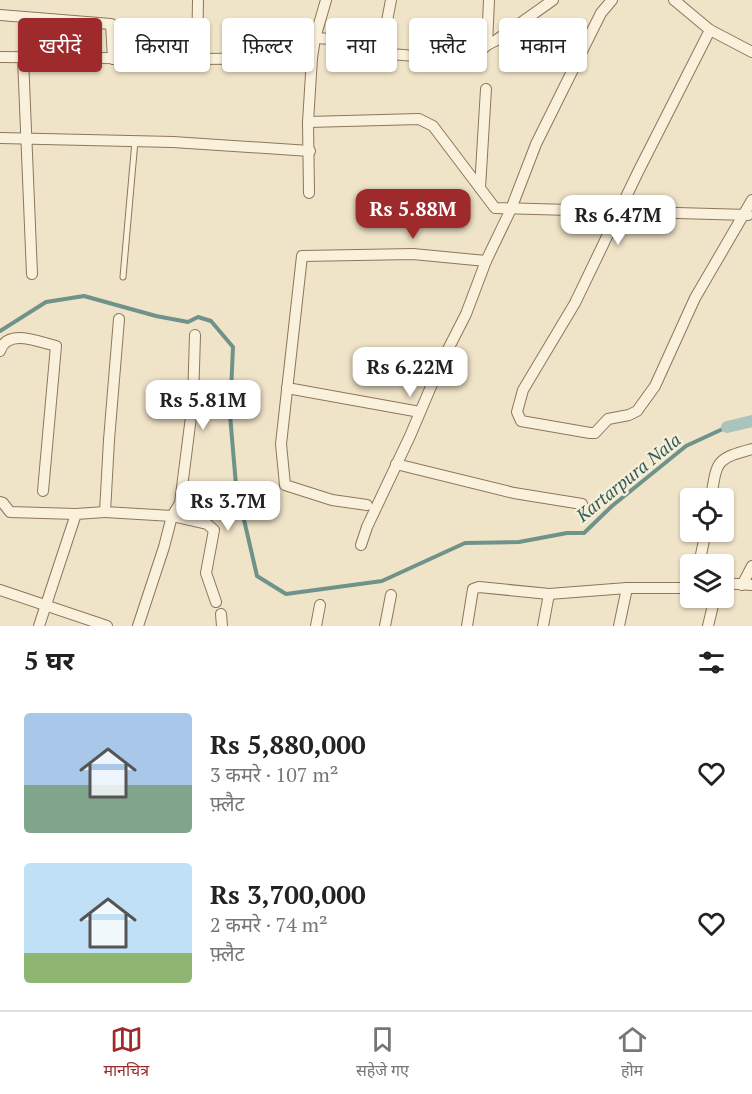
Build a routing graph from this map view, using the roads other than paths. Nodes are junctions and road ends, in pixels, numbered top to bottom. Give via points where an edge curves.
1 (198, 0) edge
2 (326, 0) edge
3 (390, 0) edge
4 (489, 0) edge
5 (553, 0) edge
6 (612, 0) edge
7 (674, 0) edge
8 (0, 15) edge
9 (198, 18) edge
10 (387, 18) edge
11 (710, 30) junction
12 (315, 38) junction
13 (326, 39) edge
14 (314, 45) edge
15 (487, 45) joint
16 (752, 52) edge
17 (0, 57) edge
18 (18, 58) edge
19 (102, 59) edge
20 (113, 59) joint
21 (24, 72) edge
22 (311, 72) edge
23 (486, 89) dead end
24 (308, 122) junction
25 (0, 138) edge
26 (27, 138) junction
27 (135, 141) junction
28 (310, 151) junction
29 (480, 188) junction
30 (309, 193) dead end
31 (752, 200) edge
32 (511, 209) junction
33 (620, 211) junction
34 (748, 215) edge
35 (486, 261) junction
36 (32, 274) dead end
37 (123, 277) dead end
38 (119, 319) dead end
39 (195, 335) dead end
40 (0, 351) edge
41 (287, 388) junction
42 (420, 411) junction
43 (752, 449) edge
44 (396, 464) junction
45 (713, 488) edge
46 (43, 491) dead end
47 (0, 502) edge
48 (582, 504) dead end
49 (367, 505) dead end
50 (105, 512) junction
51 (76, 514) junction
52 (172, 516) junction
53 (362, 544) dead end
54 (752, 567) edge
55 (747, 585) edge
56 (627, 588) junction
57 (680, 588) edge
58 (0, 590) edge
59 (549, 594) junction
60 (391, 595) dead end
61 (216, 602) dead end
62 (45, 605) junction
63 (320, 605) dead end
64 (712, 608) edge
65 (221, 614) dead end
66 (39, 626) edge
67 (107, 626) edge
68 (138, 626) edge
69 (222, 626) edge
70 (316, 626) edge
71 (386, 626) edge
72 (467, 626) edge
73 (543, 626) edge
74 (619, 626) edge
75 (708, 626) edge

1 - 9 street
2 - 12 street
3 - 10 street
4 - 15 street
5 - 15 street
6 - 32 street via 601,13 536,144
7 - 11 street
8 - 20 street via 111,24
11 - 16 street
11 - 33 street
12 - 13 street
12 - 14 street
17 - 18 street
19 - 20 street
21 - 26 street
22 - 24 street
23 - 29 street
24 - 28 street
24 - 29 street via 426,121
25 - 26 street
26 - 27 street
26 - 36 street
27 - 28 street
27 - 37 lane
28 - 30 street
29 - 32 street via 495,208
31 - 34 street
32 - 33 street
32 - 35 street
33 - 34 street
33 - 34 street via 575,303 523,390 517,412 521,421 590,434 608,419 637,411 655,386 695,298
35 - 41 street via 413,254 302,256
35 - 42 street via 466,314
38 - 50 street
39 - 52 street via 193,400 183,480 180,503
40 - 46 street via 8,340 22,338 56,346
41 - 42 street
41 - 49 street via 281,444 285,485 332,500
42 - 44 street
43 - 45 street via 726,456 716,469
44 - 48 street via 514,493
44 - 53 street
47 - 51 street via 10,512
50 - 51 street
50 - 52 street
51 - 62 street
52 - 61 street via 207,524 214,530 206,573
52 - 68 street
54 - 55 street
56 - 57 street
56 - 59 street
56 - 74 street
58 - 62 street
59 - 72 street via 473,589
59 - 73 street
60 - 71 street
62 - 66 street
62 - 67 street
63 - 70 street
64 - 75 street
65 - 69 street

